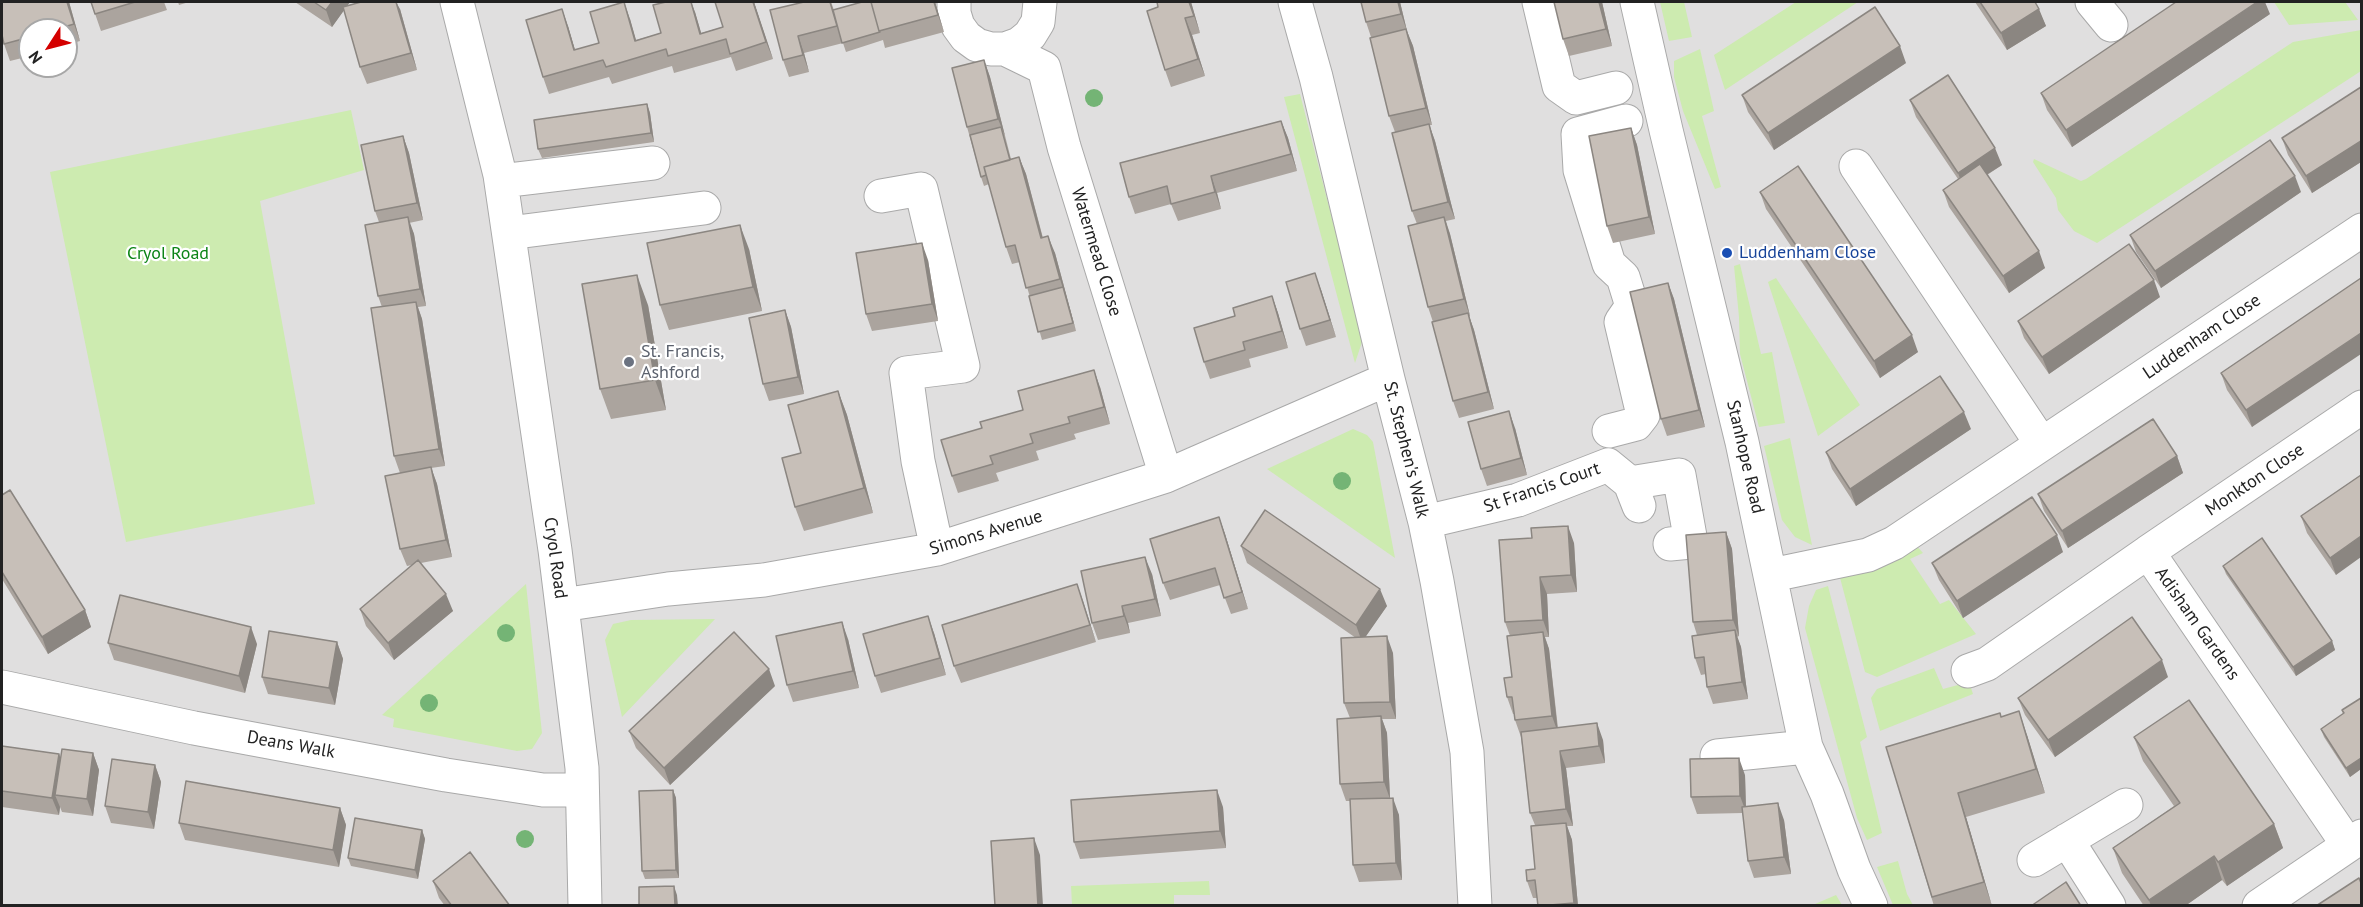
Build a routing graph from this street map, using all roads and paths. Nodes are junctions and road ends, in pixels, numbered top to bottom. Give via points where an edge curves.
1 (457, 2) edge
2 (954, 2) edge
3 (1040, 2) edge
4 (1295, 2) edge
5 (1539, 2) edge
6 (1637, 2) edge
7 (1005, 49) junction
8 (1616, 88) dead end
9 (1626, 121) dead end
10 (653, 163) dead end
11 (1856, 166) dead end
12 (501, 181) junction
13 (881, 196) dead end
14 (704, 208) dead end
15 (2361, 230) edge
16 (509, 233) junction
17 (1388, 379) junction
18 (2361, 407) edge
19 (2041, 443) junction
20 (1166, 476) junction
21 (1626, 485) junction
22 (1425, 522) junction
23 (1670, 544) dead end
24 (937, 549) junction
25 (2148, 552) junction
26 (1772, 575) junction
27 (562, 605) junction
28 (1968, 671) dead end
29 (2, 687) edge
30 (1806, 747) junction
31 (1718, 756) edge
32 (582, 790) junction
33 (2126, 805) dead end
34 (2067, 840) junction
35 (2355, 840) edge
36 (2034, 860) dead end
37 (585, 906) edge
38 (1474, 906) edge
39 (1871, 906) edge
40 (2109, 906) edge
41 (2259, 906) edge

1 - 12 street, Cryol Road
2 - 7 street, Watermead Close via 958,26 966,37 990,50
3 - 7 street via 1038,22 1030,34
4 - 17 street, St. Stephen's Walk
5 - 8 street via 1559,86 1576,98
6 - 26 street, Stanhope Road
7 - 20 street, Watermead Close via 1044,68 1064,147
9 - 21 street via 1578,134 1580,171 1609,264 1623,277 1632,306 1621,322 1643,416 1636,424 1608,427
10 - 12 street
11 - 19 street
12 - 16 street, Cryol Road
13 - 24 street via 921,189 963,366 906,373 918,461
14 - 16 street
15 - 19 street, Luddenham Close
16 - 27 street, Cryol Road
17 - 20 street, Simons Avenue
17 - 22 street, St. Stephen's Walk
18 - 25 street, Monkton Close
19 - 26 street, Luddenham Close via 1894,543 1868,555
20 - 24 street, Simons Avenue
21 - 22 street, St Francis Court via 1518,500
21 - 23 street, St Francis Court via 1679,475 1691,542
22 - 38 street, St. Stephen's Walk via 1467,752
24 - 27 street, Simons Avenue via 764,580
25 - 28 street, Adisham Gardens via 1987,664
25 - 35 street, Adisham Gardens
26 - 30 street, Stanhope Road
27 - 32 street, Cryol Road
29 - 32 street, Deans Walk via 194,728 446,774 543,790
30 - 31 street
30 - 39 street, Stanhope Road
32 - 37 street, Cryol Road
33 - 34 street
34 - 36 street
34 - 40 street
35 - 41 street

